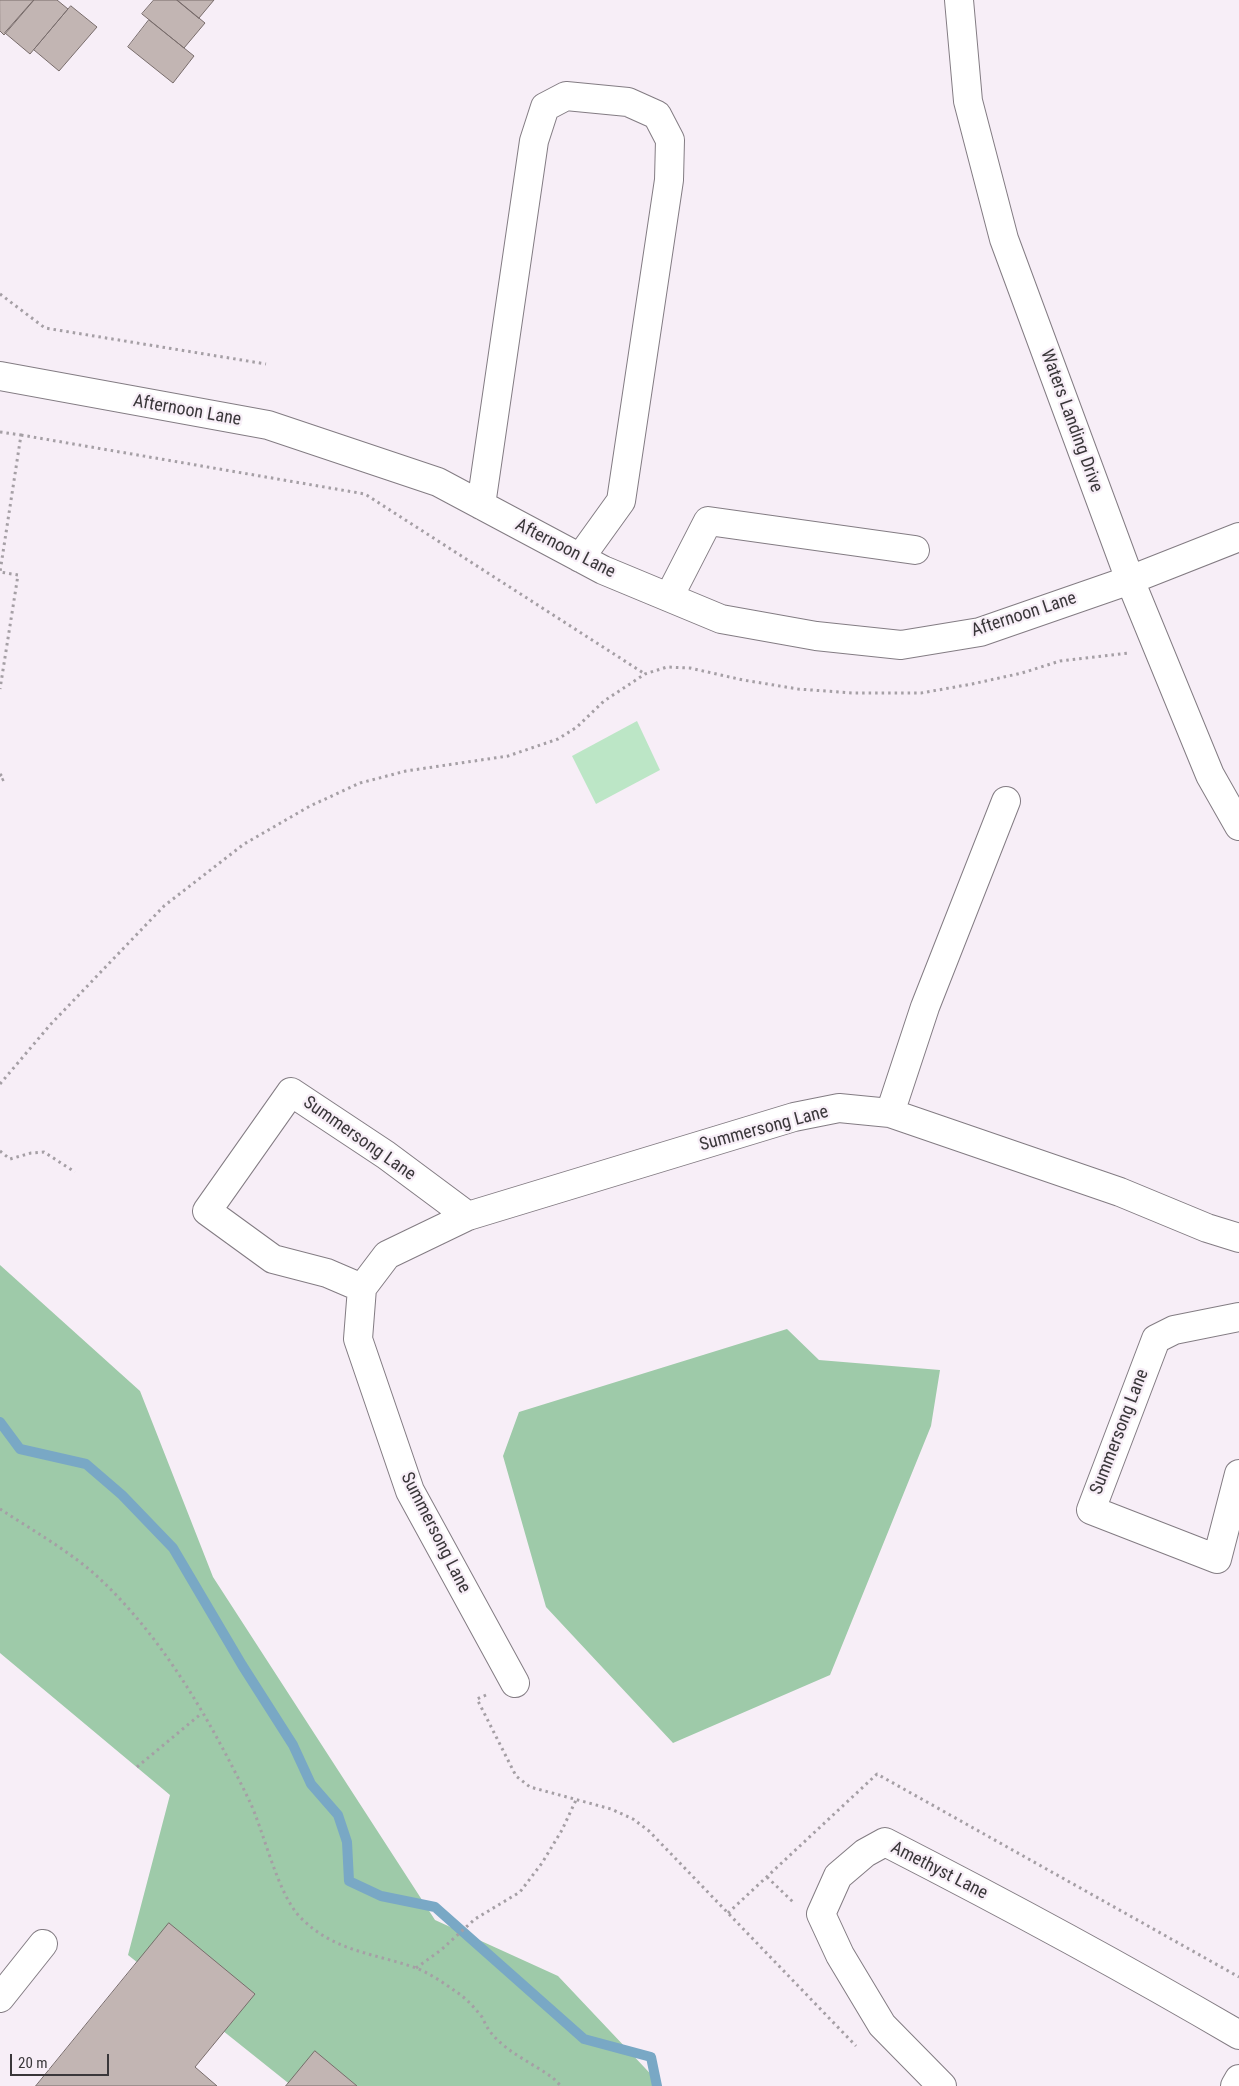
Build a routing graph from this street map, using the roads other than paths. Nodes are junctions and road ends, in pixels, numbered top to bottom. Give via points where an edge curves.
1 (959, 0) edge
2 (1, 384) edge
3 (481, 505) junction
4 (1239, 537) edge
5 (915, 550) dead end
6 (580, 558) junction
7 (1130, 580) junction
8 (669, 597) junction
9 (1006, 800) dead end
10 (1239, 826) edge
11 (890, 1113) junction
12 (468, 1216) junction
13 (1239, 1238) edge
14 (362, 1288) junction
15 (1239, 1317) edge
16 (1239, 1474) edge
17 (515, 1683) dead end
18 (43, 1944) dead end
19 (0, 1998) edge
20 (1239, 2035) edge
21 (1239, 2079) edge
22 (942, 2086) edge
23 (1235, 2086) edge

1 - 7 street, Waters Landing Drive via 968,101 1004,239
2 - 3 street, Afternoon Lane via 268,425 438,482
3 - 6 street, Afternoon Lane
3 - 6 street via 534,141 545,107 566,96 628,102 658,115 670,140 669,180 621,501
4 - 7 street, Afternoon Lane
5 - 8 street via 708,521
6 - 8 street, Afternoon Lane
7 - 8 street, Afternoon Lane via 980,632 901,645 816,636 721,619
7 - 10 street, Waters Landing Drive via 1210,775
9 - 11 street via 925,1007
11 - 12 street, Summersong Lane via 839,1108 794,1117
11 - 13 street, Summersong Lane via 1120,1192
12 - 14 street, Summersong Lane via 387,1255
12 - 14 street, Summersong Lane via 386,1155 291,1092 207,1211 273,1259 327,1273
14 - 17 street, Summersong Lane via 358,1339 410,1491
15 - 16 street, Summersong Lane via 1174,1330 1156,1339 1091,1510 1218,1559
18 - 19 street
20 - 22 street, Amethyst Lane via 1168,1993 885,1842 865,1853 838,1876 820,1914 840,1955 882,2025
21 - 23 street

